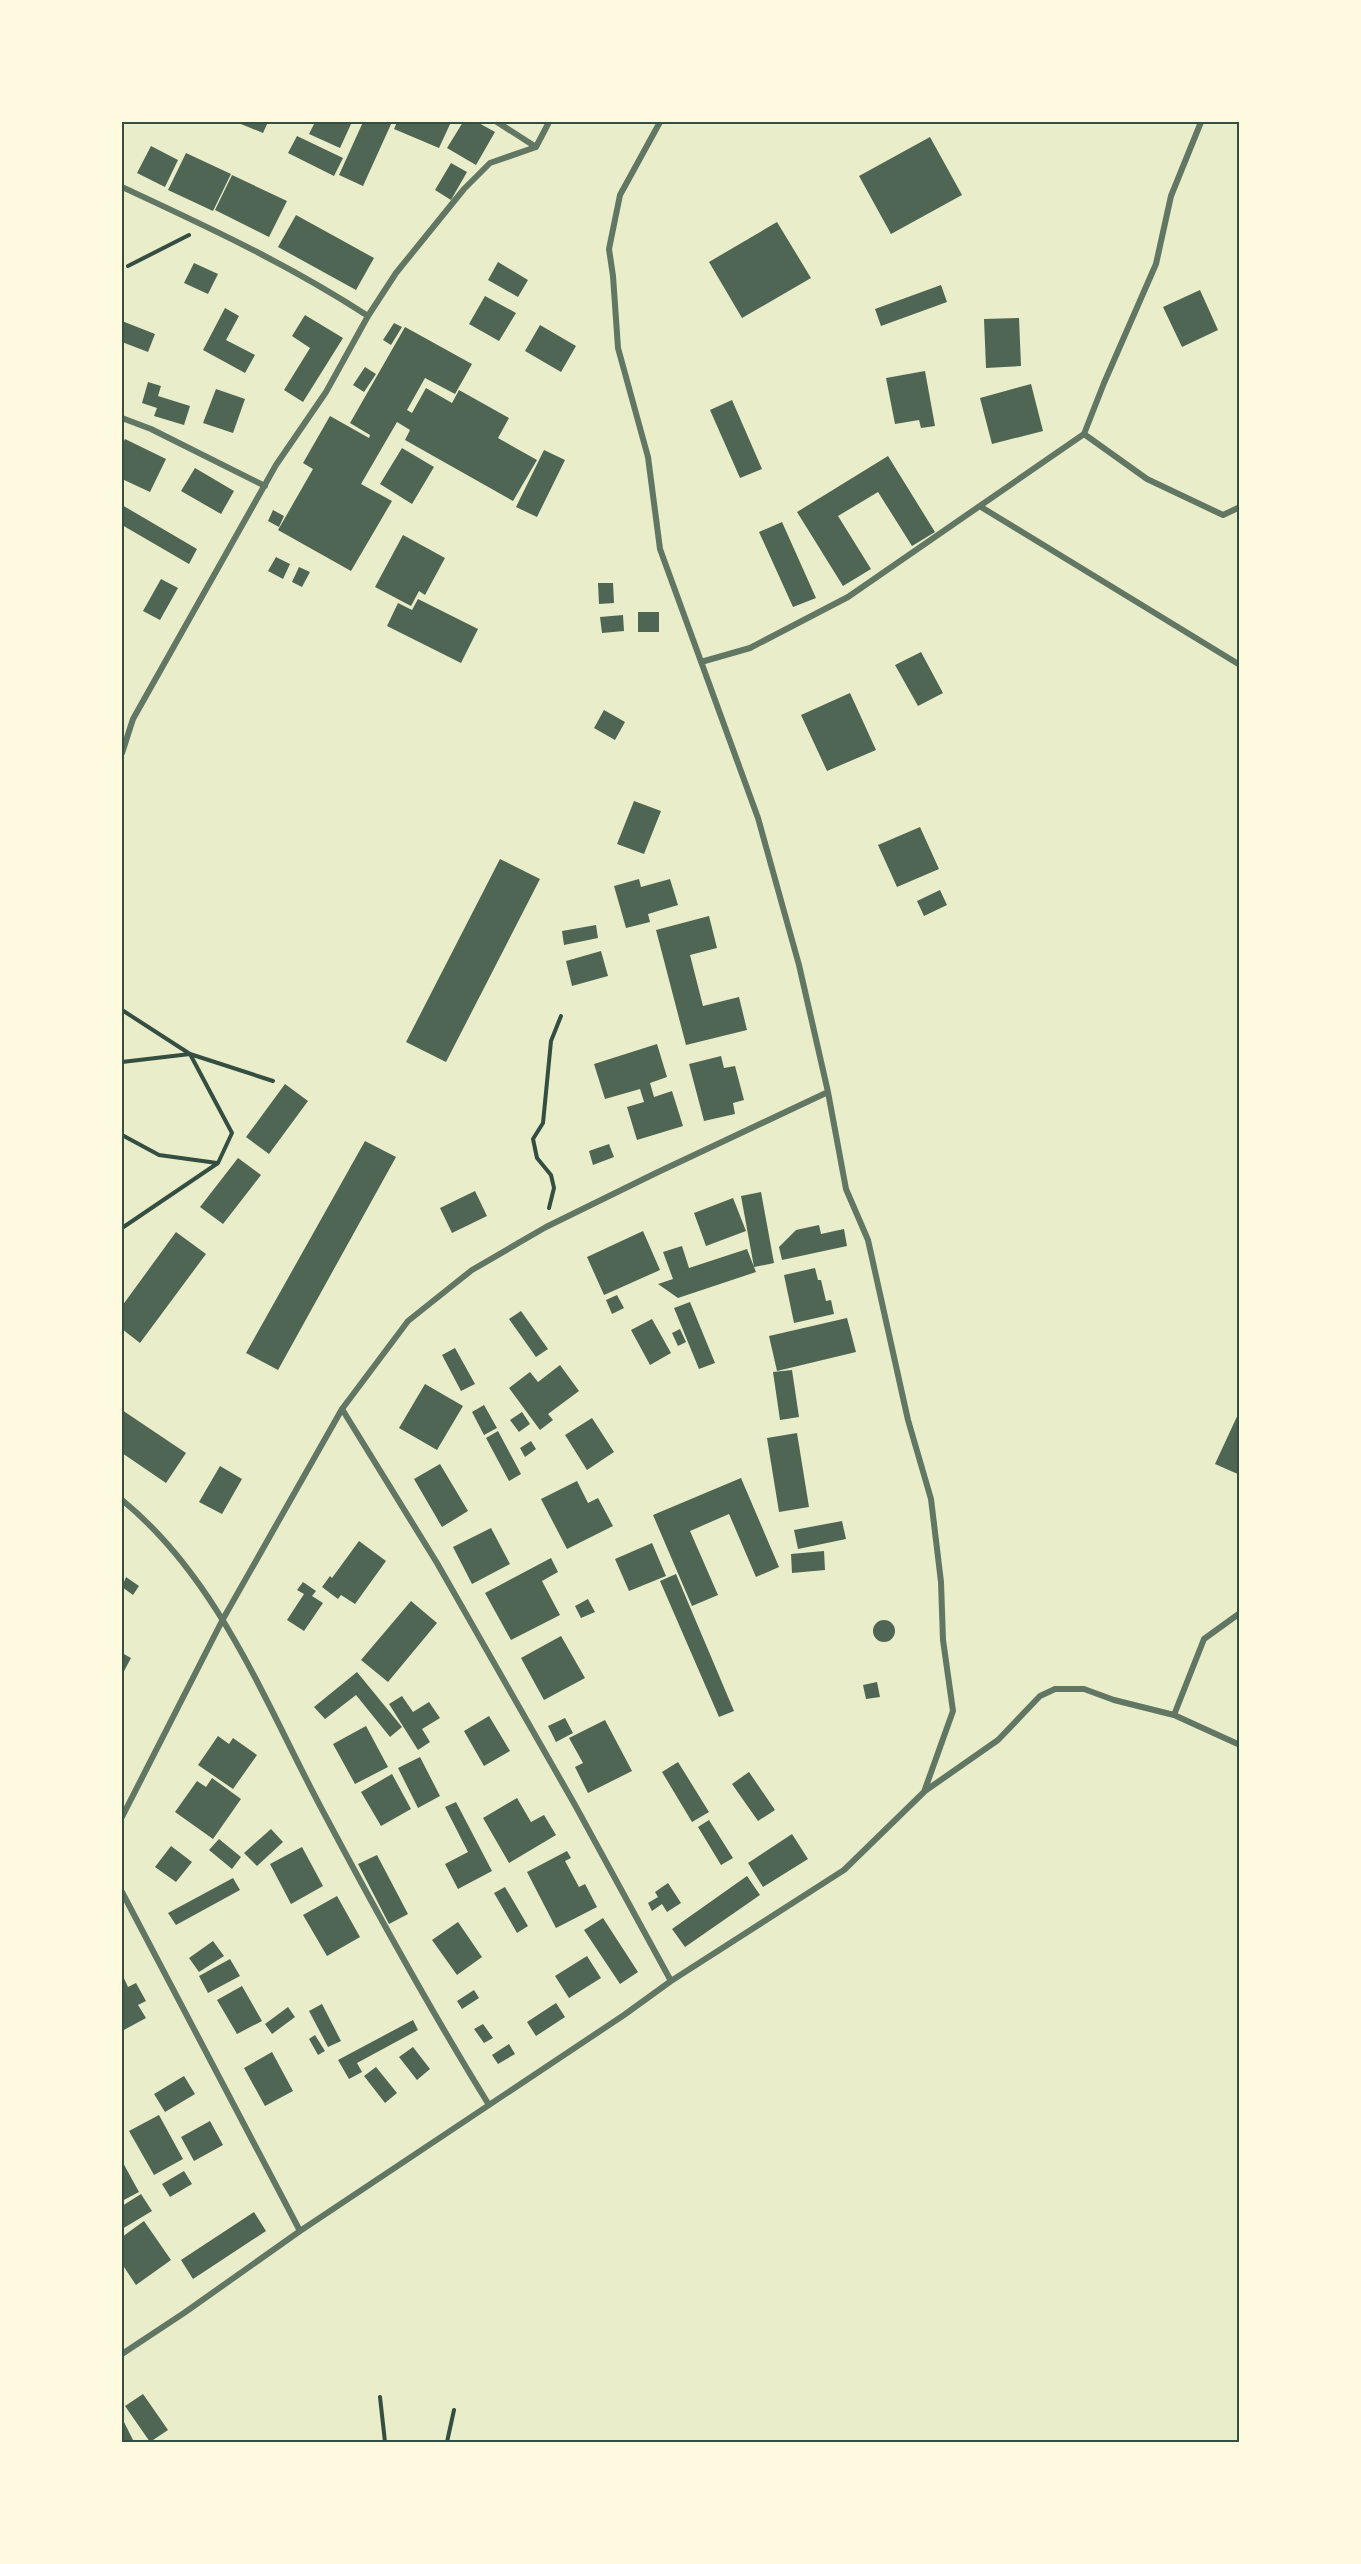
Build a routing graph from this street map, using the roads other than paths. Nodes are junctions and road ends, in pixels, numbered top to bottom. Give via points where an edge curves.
1 (497, 122) edge
2 (549, 122) edge
3 (660, 122) edge
4 (1202, 122) edge
5 (536, 147) junction
6 (122, 187) edge
7 (368, 316) junction
8 (122, 418) edge
9 (1084, 434) junction
10 (265, 486) junction
11 (981, 507) junction
12 (1239, 507) edge
13 (701, 662) junction
14 (1239, 665) edge
15 (122, 753) edge
16 (828, 1092) junction
17 (342, 1409) junction
18 (122, 1500) edge
19 (1239, 1613) edge
20 (223, 1619) junction
21 (1174, 1715) junction
22 (1239, 1745) edge
23 (924, 1792) junction
24 (122, 1817) edge
25 (122, 1892) edge
26 (671, 1981) junction
27 (489, 2105) junction
28 (300, 2231) junction
29 (122, 2354) edge

1 - 5 street
2 - 5 street
3 - 13 street via 620,195 609,249 618,348 648,457 660,549
4 - 9 street via 1171,196 1156,264
5 - 7 street via 490,163 464,189 396,273
6 - 7 street via 257,250
7 - 10 street via 326,392
8 - 10 street
9 - 11 street
9 - 12 street via 1147,479 1223,515
10 - 15 street via 134,719
11 - 13 street via 848,597 750,648
11 - 14 street
13 - 16 street via 758,818 799,965
16 - 17 street via 546,1227 472,1270 408,1321
16 - 23 street via 846,1189 868,1240 908,1420 931,1499 953,1711
17 - 20 street
17 - 26 street via 443,1573
18 - 20 street via 162,1539
19 - 21 street via 1204,1639
20 - 24 street
20 - 27 street via 435,2017
21 - 22 street
21 - 23 street via 1084,1689 1055,1689 1040,1696 998,1740
23 - 26 street via 844,1869
25 - 28 street
26 - 27 street
27 - 28 street
28 - 29 street

